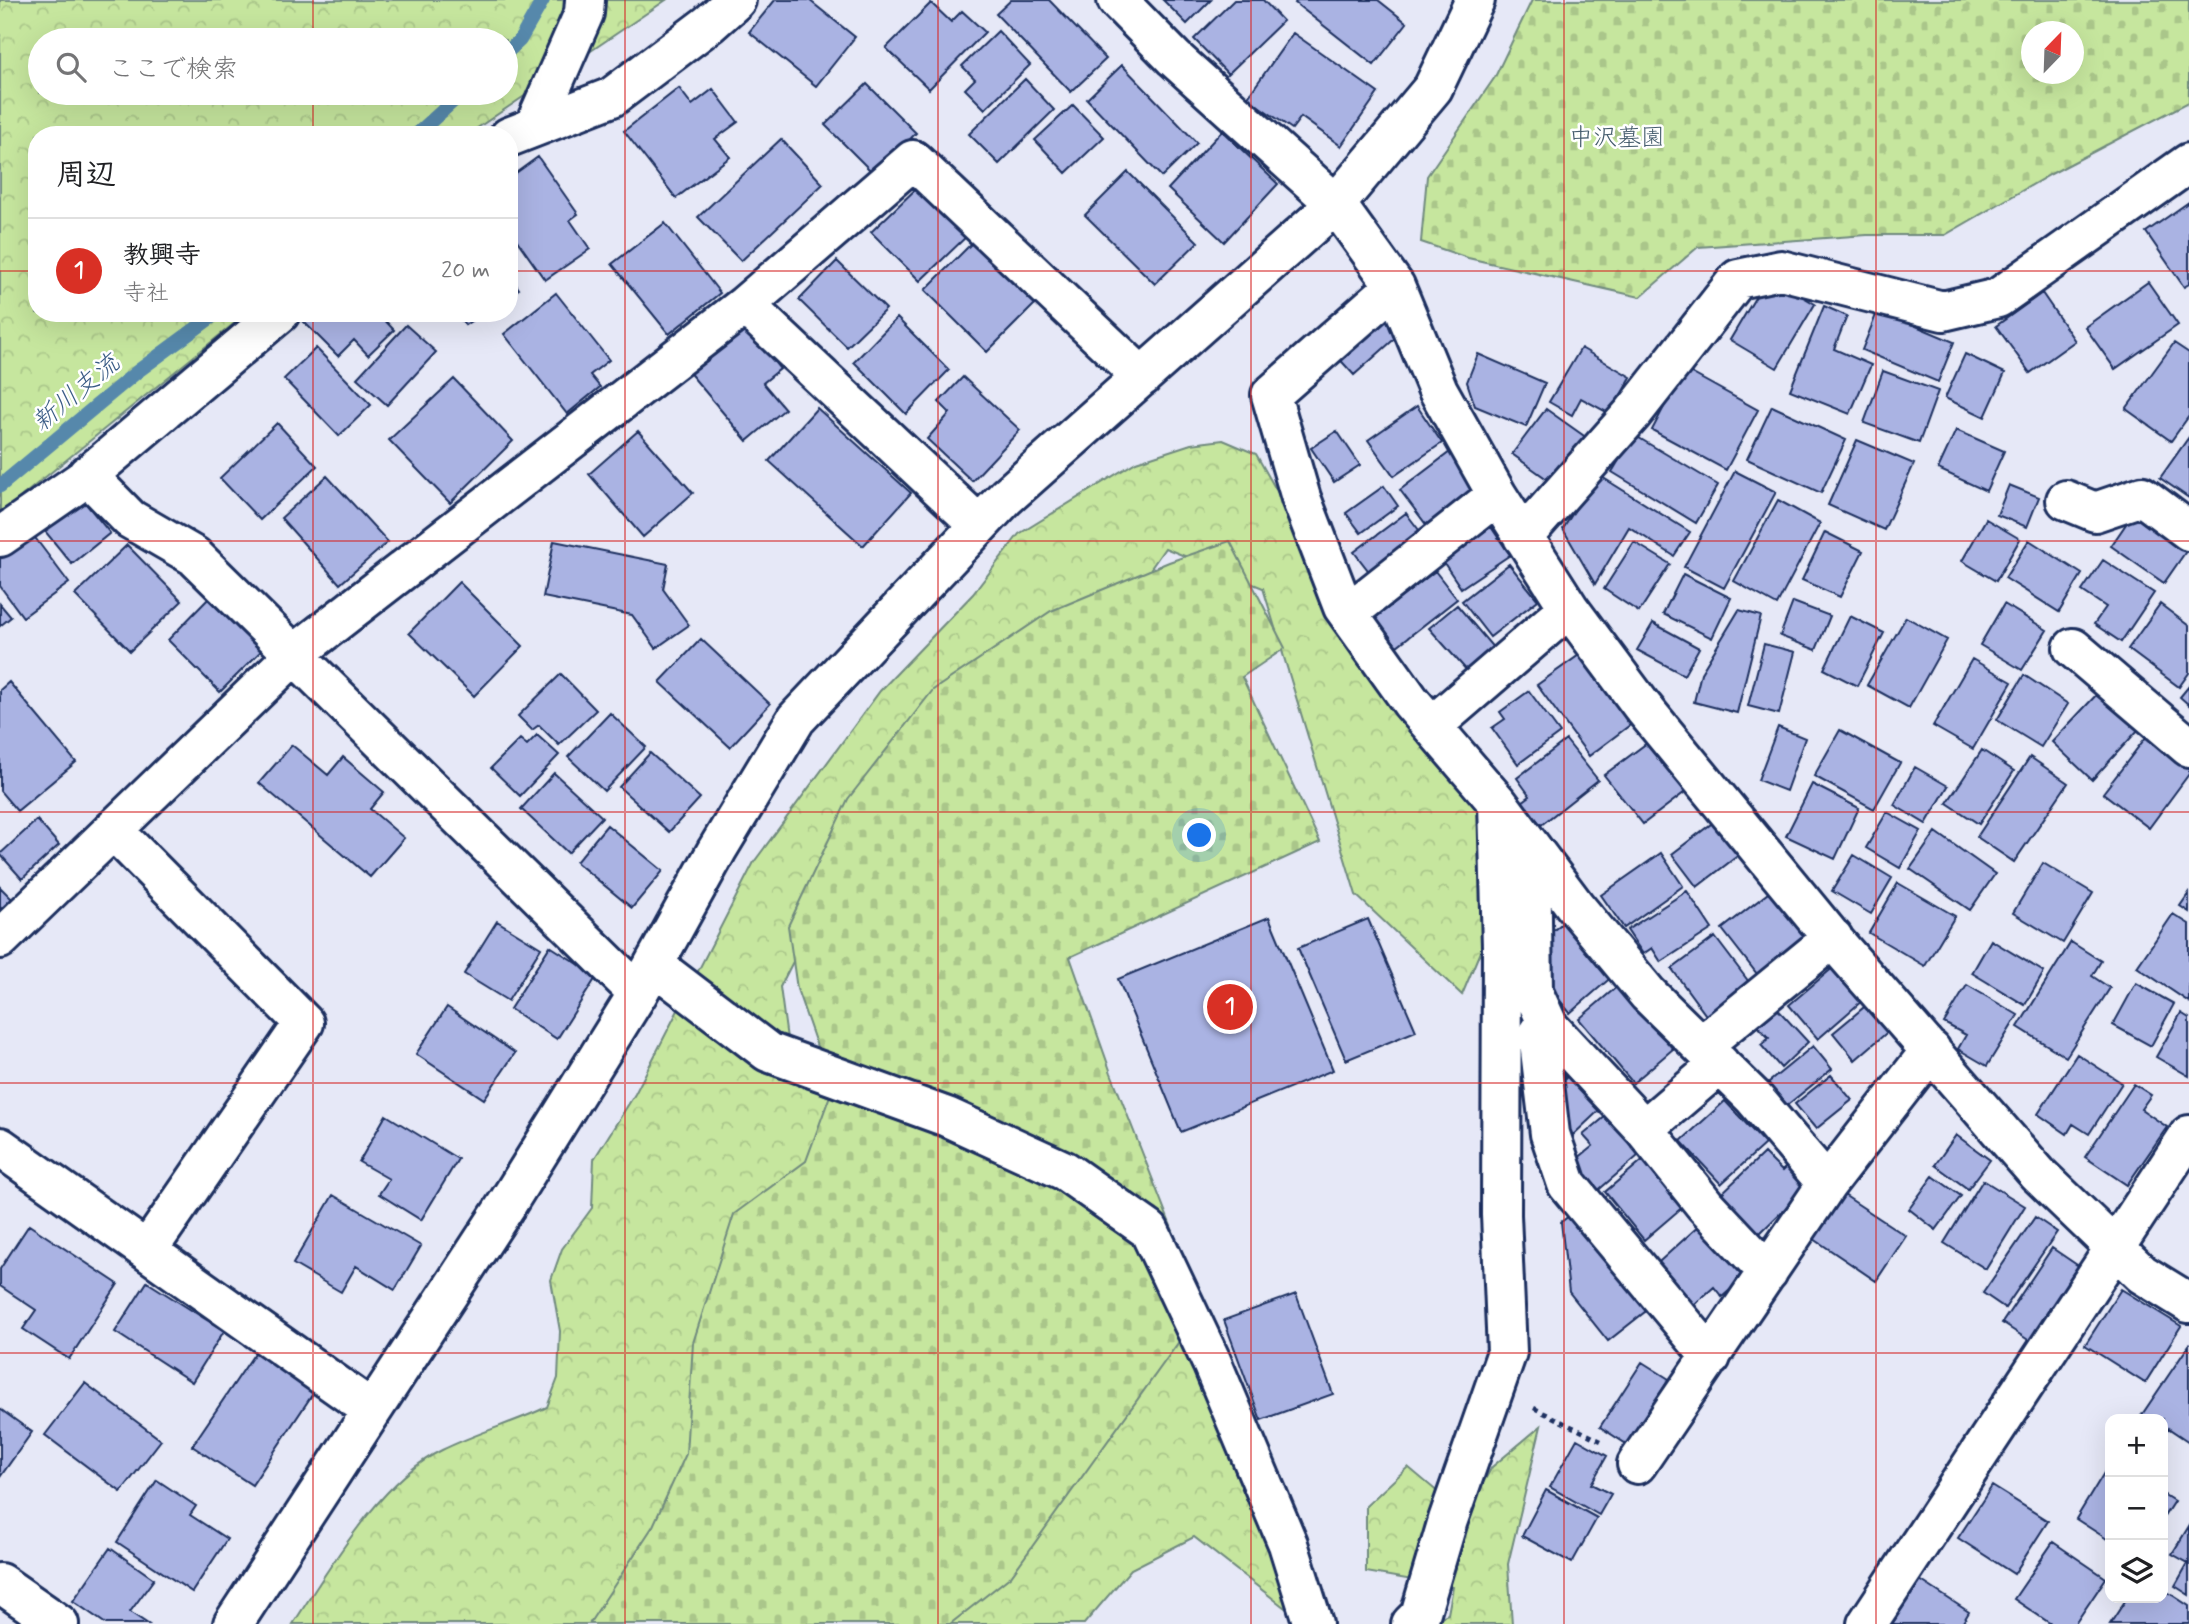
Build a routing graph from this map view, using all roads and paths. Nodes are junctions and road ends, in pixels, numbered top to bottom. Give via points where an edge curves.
1 (584, 0) edge
2 (736, 0) edge
3 (1117, 0) edge
4 (1475, 0) edge
5 (522, 132) edge
6 (2189, 163) edge
7 (1336, 204) junction
8 (1395, 286) junction
9 (745, 305) junction
10 (269, 322) edge
11 (1142, 377) junction
12 (88, 475) junction
13 (1497, 495) junction
14 (2066, 500) dead end
15 (979, 525) junction
16 (2189, 531) edge
17 (0, 537) edge
18 (1523, 537) junction
19 (1569, 608) junction
20 (1348, 613) junction
21 (2073, 648) dead end
22 (296, 653) junction
23 (1432, 726) junction
24 (2189, 747) edge
25 (1498, 803) junction
26 (113, 830) junction
27 (1531, 848) junction
28 (1833, 938) junction
29 (0, 939) edge
30 (646, 979) junction
31 (1549, 1027) junction
32 (1931, 1051) junction
33 (1710, 1055) junction
34 (1644, 1129) junction
35 (2189, 1135) edge
36 (0, 1147) edge
37 (1827, 1184) junction
38 (2115, 1247) junction
39 (148, 1251) junction
40 (1768, 1272) junction
41 (2189, 1303) edge
42 (1711, 1357) junction
43 (1494, 1392) junction
44 (372, 1410) junction
45 (1587, 1432) dead end
46 (1637, 1464) dead end
47 (0, 1583) edge
48 (59, 1624) edge
49 (233, 1624) edge
50 (1313, 1624) edge
51 (1411, 1624) edge
52 (1867, 1624) edge

1 - 5 street via 584,13
2 - 5 street via 612,97
3 - 7 street via 1174,58
4 - 7 street via 1433,88
6 - 18 street via 1998,298 1943,311 1780,270 1738,279 1633,413
7 - 8 street
7 - 11 street
8 - 13 street via 1438,390
8 - 20 street via 1271,395 1301,498
9 - 11 street via 914,160
9 - 15 street
9 - 22 street
10 - 12 street
11 - 15 street
12 - 17 street
12 - 22 street via 130,519 194,556
13 - 18 street
13 - 20 street
14 - 16 street via 2095,512 2142,496
15 - 30 street via 796,719
18 - 19 street
19 - 23 street
19 - 28 street via 1641,705
20 - 23 street
21 - 24 street
22 - 26 street
22 - 30 street
23 - 25 street
25 - 27 street
25 - 43 street via 1501,1215 1507,1352
26 - 29 street
26 - 39 street via 304,1023
27 - 31 street via 1534,992
27 - 33 street via 1648,995
28 - 32 street
28 - 33 street
30 - 44 street
30 - 50 street via 768,1052 947,1116 1065,1171 1149,1230 1212,1363 1288,1544
31 - 34 street
31 - 42 street via 1538,1033 1550,1134 1567,1184
32 - 37 street
32 - 38 street via 2039,1174
33 - 34 street
33 - 37 street via 1753,1097
34 - 40 street via 1705,1205
35 - 38 street
36 - 39 street
37 - 40 street
38 - 41 street via 2142,1274
38 - 52 street
39 - 44 street
40 - 42 street
42 - 46 street
43 - 45 path
43 - 51 street via 1420,1615
44 - 49 street
47 - 48 street

